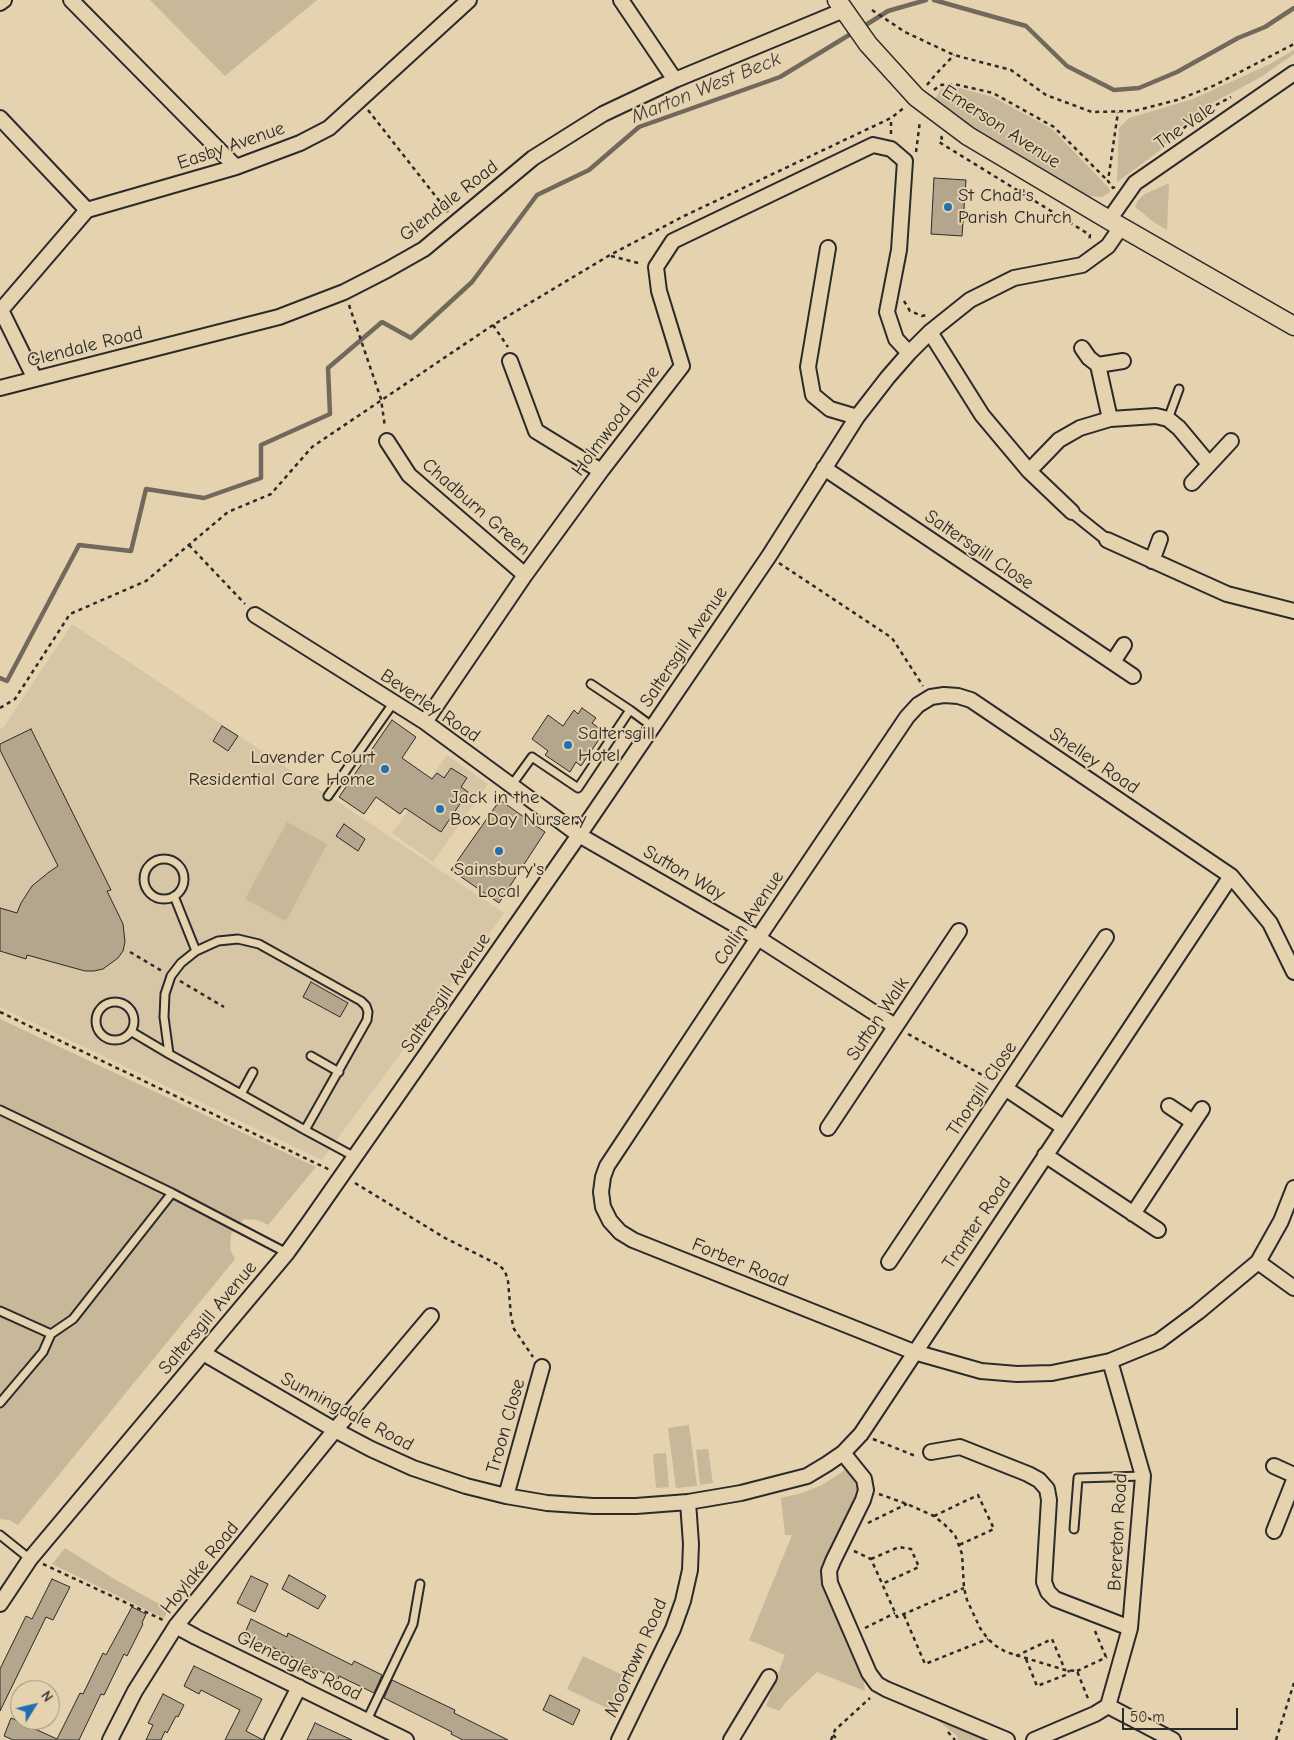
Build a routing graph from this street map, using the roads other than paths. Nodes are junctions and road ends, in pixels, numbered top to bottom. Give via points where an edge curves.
1 (4, 0) edge
2 (71, 0) edge
3 (469, 0) edge
4 (621, 0) edge
5 (0, 3) edge
6 (844, 11) edge
7 (1294, 73) edge
8 (675, 80) junction
9 (0, 118) edge
10 (236, 167) junction
11 (87, 210) junction
12 (1115, 223) junction
13 (828, 248) dead end
14 (1, 308) edge
15 (1294, 326) edge
16 (930, 332) junction
17 (1082, 348) dead end
18 (909, 353) junction
19 (510, 361) road end
20 (1123, 361) dead end
21 (1098, 365) junction
22 (35, 378) junction
23 (0, 388) edge
24 (1179, 389) dead end
25 (857, 417) junction
26 (1110, 419) junction
27 (1168, 419) junction
28 (387, 441) road end
29 (1231, 441) dead end
30 (1209, 464) junction
31 (824, 468) junction
32 (601, 471) junction
33 (1029, 471) junction
34 (1192, 483) dead end
35 (1072, 512) joint
36 (1160, 539) dead end
37 (1107, 540) joint
38 (1152, 560) junction
39 (525, 574) junction
40 (1294, 611) edge
41 (255, 615) road end
42 (1124, 645) dead end
43 (1113, 662) junction
44 (1133, 676) dead end
45 (591, 684) dead end
46 (931, 697) joint
47 (394, 702) junction
48 (630, 710) junction
49 (425, 722) junction
50 (653, 727) junction
51 (511, 786) junction
52 (328, 796) dead end
53 (579, 835) junction
54 (1230, 876) junction
55 (174, 896) junction
56 (959, 931) dead end
57 (1106, 937) dead end
58 (758, 938) junction
59 (196, 951) junction
60 (1294, 972) edge
61 (895, 1026) junction
62 (132, 1032) junction
63 (168, 1054) junction
64 (311, 1056) dead end
65 (253, 1072) dead end
66 (339, 1072) junction
67 (1005, 1088) junction
68 (241, 1094) junction
69 (1169, 1106) dead end
70 (1202, 1109) dead end
71 (0, 1110) edge
72 (1194, 1122) junction
73 (1063, 1127) junction
74 (828, 1128) dead end
75 (305, 1130) junction
76 (1044, 1155) junction
77 (354, 1157) junction
78 (607, 1166) joint
79 (1294, 1188) edge
80 (172, 1193) junction
81 (1133, 1214) junction
82 (1158, 1230) dead end
83 (287, 1253) junction
84 (889, 1262) dead end
85 (1258, 1262) junction
86 (1294, 1288) edge
87 (0, 1311) edge
88 (431, 1316) dead end
89 (51, 1334) junction
90 (914, 1352) junction
91 (203, 1353) junction
92 (1110, 1361) junction
93 (542, 1367) road end
94 (0, 1403) edge
95 (335, 1430) junction
96 (931, 1452) road end
97 (843, 1453) junction
98 (1274, 1466) dead end
99 (1294, 1475) edge
100 (1143, 1476) junction
101 (1294, 1480) edge
102 (506, 1496) junction
103 (688, 1502) junction
104 (1074, 1528) dead end
105 (1274, 1531) dead end
106 (0, 1535) edge
107 (30, 1559) junction
108 (420, 1584) dead end
109 (0, 1604) edge
110 (176, 1626) junction
111 (1130, 1628) junction
112 (769, 1677) dead end
113 (299, 1687) junction
114 (1108, 1706) junction
115 (367, 1720) junction
116 (110, 1740) edge
117 (272, 1740) edge
118 (406, 1740) edge
119 (619, 1740) edge
120 (731, 1740) edge
121 (1007, 1740) edge
122 (1034, 1740) edge
123 (1173, 1740) edge

1 - 5 street
2 - 10 street
3 - 10 street, Easby Avenue via 328,128
4 - 8 street
6 - 8 street, Glendale Road
6 - 12 street, Emerson Avenue via 914,101
7 - 12 street, The Vale via 1135,183
8 - 22 street, Glendale Road via 603,114 533,158 424,249 344,292 279,317
9 - 11 street
10 - 11 street, Easby Avenue
11 - 14 street
12 - 15 street, Emerson Avenue
12 - 16 street, The Vale via 1108,246 1082,265 1014,278 970,300
13 - 25 street via 808,367 813,395 830,409
14 - 22 street
16 - 18 street, Saltersgill Avenue
16 - 33 street via 982,414
17 - 21 street
18 - 25 street, Saltersgill Avenue
18 - 32 street, Holmwood Drive via 896,340 887,312 899,250 910,158 873,145 673,241 656,267 659,291 682,366
19 - 32 street via 536,431
20 - 21 street
21 - 26 street
22 - 23 street, Glendale Road
24 - 27 lane
25 - 31 street, Saltersgill Avenue
26 - 27 street via 1156,416
26 - 33 street via 1080,428 1059,440
27 - 30 street
28 - 39 street, Chadburn Green via 409,475
29 - 30 street
30 - 34 street
31 - 43 street, Saltersgill Close
31 - 50 street, Saltersgill Avenue via 769,556
32 - 39 street, Holmwood Drive
33 - 35 street
35 - 37 street
36 - 38 street
37 - 38 street
38 - 40 street via 1227,594
39 - 49 street, Holmwood Drive
41 - 47 street, Beverley Road
42 - 43 street
43 - 44 street, Saltersgill Close
45 - 48 lane
46 - 54 street, Shelley Road via 958,696 971,700
46 - 58 street, Collin Avenue via 907,717
47 - 49 street, Beverley Road
47 - 52 lane
48 - 50 lane
48 - 51 lane via 578,788 532,757
49 - 51 street, Beverley Road
50 - 53 street, Saltersgill Avenue
51 - 53 street, Beverley Road
53 - 58 street, Sutton Way
53 - 77 street, Saltersgill Avenue
54 - 60 street, Shelley Road via 1270,923
54 - 73 street, Tranter Road
55 - 55 lane via 161,898 149,892 144,880 152,862 165,858 181,868 183,887
55 - 59 lane
56 - 61 street, Sutton Walk
57 - 67 street, Thorgill Close
58 - 61 street, Sutton Way
58 - 78 street, Collin Avenue
59 - 63 lane via 171,976 165,994
59 - 66 lane via 218,941 238,939 259,944 360,1000 366,1006 367,1020
61 - 74 street, Sutton Walk
62 - 62 lane via 116,1041 105,1037 97,1028 100,1010 110,1002 129,1007 135,1019
62 - 63 lane
63 - 68 lane
64 - 66 lane
65 - 68 lane
66 - 75 lane
67 - 73 street
67 - 84 street, Thorgill Close
68 - 75 lane
69 - 72 street
70 - 72 street
71 - 80 lane
72 - 81 street
73 - 76 street, Tranter Road
75 - 77 lane
76 - 81 street
76 - 90 street, Tranter Road
77 - 83 street, Saltersgill Avenue
78 - 90 street, Forber Road via 601,1192 603,1207 610,1221 633,1240
79 - 85 street
80 - 83 lane
80 - 89 lane via 72,1319
81 - 82 street
83 - 91 street, Saltersgill Avenue
85 - 86 street
85 - 92 street, Forber Road via 1159,1340
87 - 89 lane
88 - 95 street, Hoylake Road
89 - 94 lane via 43,1352
90 - 92 street, Forber Road via 981,1371 1017,1374 1052,1373
90 - 97 street, Tranter Road via 860,1434
91 - 95 street, Sunningdale Road
91 - 107 street, Saltersgill Avenue
92 - 100 street, Brereton Road
93 - 102 street, Troon Close
95 - 102 street, Sunningdale Road via 413,1468
95 - 110 street, Hoylake Road
96 - 111 street via 960,1447 1039,1480 1047,1489 1049,1500 1044,1582 1048,1592 1055,1599
97 - 103 street, Tranter Road via 807,1476 741,1493
97 - 121 street via 864,1479 866,1490 829,1571 830,1583 869,1673 886,1690
98 - 99 street
100 - 104 lane via 1078,1478
100 - 111 street, Brereton Road
101 - 105 street
102 - 103 street, Sunningdale Road via 592,1506
103 - 119 street, Moortown Road via 690,1570 683,1601 673,1629
106 - 107 lane
107 - 109 street, Saltersgill Avenue
108 - 115 lane via 413,1624
110 - 113 street, Gleneagles Road
110 - 116 street, Hoylake Road via 135,1690
111 - 114 street, Brereton Road
112 - 120 street
113 - 115 street, Gleneagles Road
113 - 117 street
114 - 122 street
114 - 123 street
115 - 118 street, Gleneagles Road

